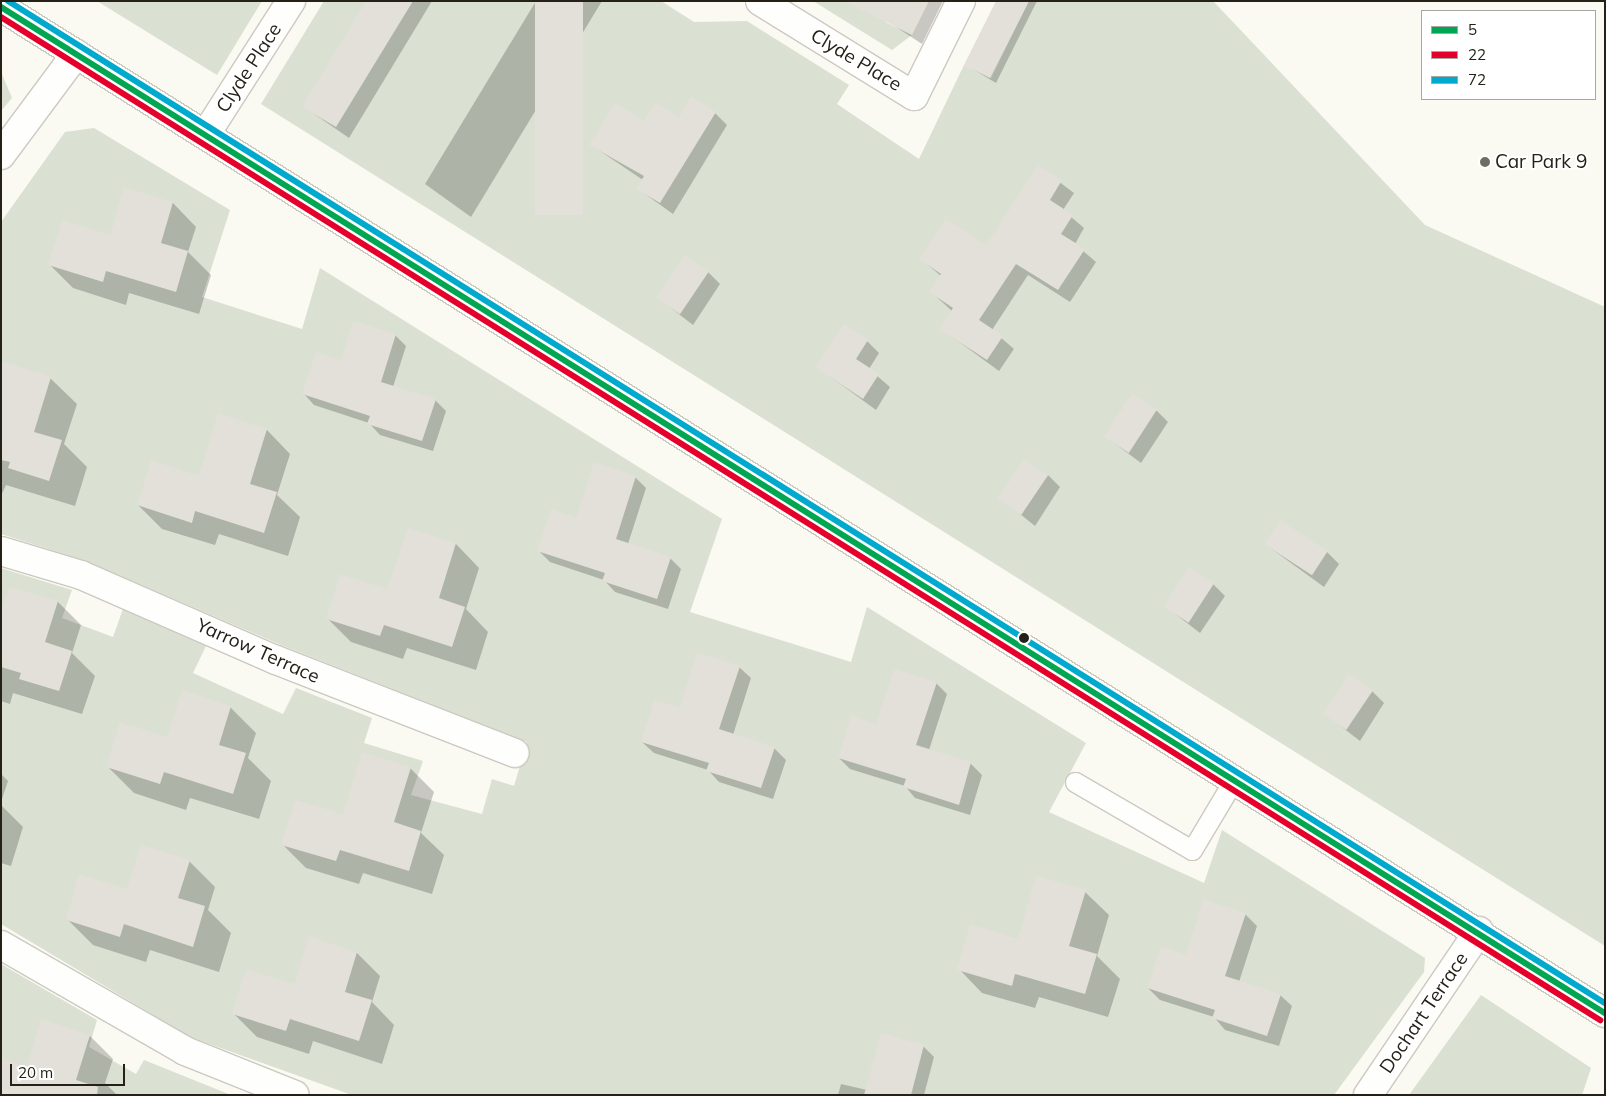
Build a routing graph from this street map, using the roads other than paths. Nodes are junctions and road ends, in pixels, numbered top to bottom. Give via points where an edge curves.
1 (291, 1) edge
2 (760, 1) edge
3 (960, 1) edge
4 (1, 7) edge
5 (76, 54) junction
6 (206, 134) junction
7 (1, 155) edge
8 (1, 550) edge
9 (515, 753) dead end
10 (1235, 778) junction
11 (1075, 782) dead end
12 (1479, 931) junction
13 (1, 945) edge
14 (1605, 1013) edge
15 (295, 1095) edge
16 (1368, 1095) edge

1 - 6 street, Clyde Place
2 - 3 street, Clyde Place via 914,96
4 - 5 street
5 - 6 street
5 - 7 street
6 - 10 street via 1104,701
8 - 9 street, Yarrow Terrace via 81,576 276,660
10 - 11 lane via 1192,850
10 - 12 street
12 - 14 street
12 - 16 street, Dochart Terrace
13 - 15 street via 164,1040

